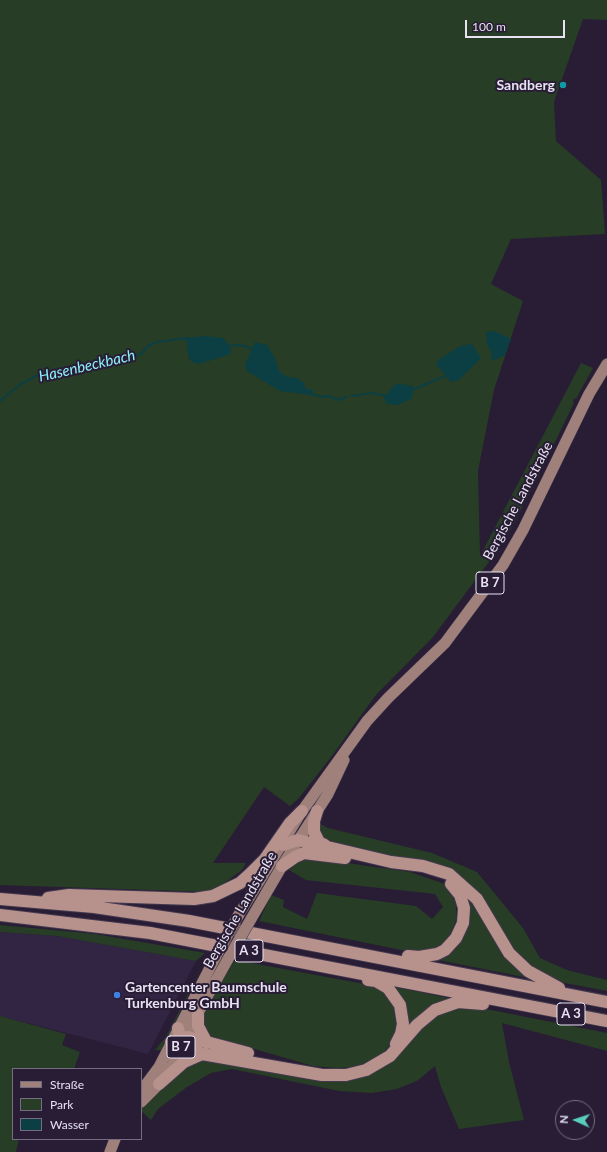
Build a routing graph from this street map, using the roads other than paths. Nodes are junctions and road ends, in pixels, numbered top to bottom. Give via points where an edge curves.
1 (607, 364) edge
2 (347, 750) junction
3 (302, 811) junction
4 (317, 811) junction
5 (298, 840) junction
6 (282, 845) junction
7 (328, 847) junction
8 (282, 866) junction
9 (0, 899) edge
10 (32, 900) junction
11 (0, 915) edge
12 (353, 952) junction
13 (347, 970) junction
14 (572, 995) junction
15 (607, 1002) edge
16 (534, 1006) junction
17 (198, 1015) junction
18 (607, 1021) edge
19 (179, 1037) junction
20 (205, 1048) junction
21 (163, 1058) junction
22 (161, 1081) junction
23 (142, 1090) edge
24 (142, 1101) edge
25 (115, 1140) edge
26 (110, 1152) edge

1 - 2 main road, Bergische Landstraße / B 7 via 589,394 523,530 503,565 452,636 376,711
2 - 3 main road, Bergische Landstraße / B 7
2 - 4 main road, Bergische Landstraße / B 7 via 336,780
3 - 6 main road, Bergische Landstraße / B 7
3 - 10 highway via 290,823 265,859 250,874 240,883 213,896 194,899 69,895
4 - 5 main road, Bergische Landstraße / B 7
4 - 7 highway via 314,832 319,842
5 - 6 highway
5 - 7 highway
5 - 8 main road, Bergische Landstraße / B 7
6 - 19 main road, Bergische Landstraße / B 7, bridge via 216,956
7 - 14 highway via 391,862 423,866 449,874 477,898 509,953 528,971
8 - 12 highway via 295,857 310,853 391,865 431,872 451,884 460,895 464,908 463,923 456,938 445,950 419,957
8 - 17 main road, Bergische Landstraße / B 7, bridge
9 - 10 highway, A 3
10 - 12 highway, A 3 via 189,921
11 - 13 highway, A 3 via 150,933
12 - 14 highway, A 3
13 - 16 highway, A 3
13 - 20 highway via 360,978 376,981 388,988 395,996 403,1016 399,1040 384,1056 370,1064 342,1071 317,1070
14 - 15 highway, A 3
16 - 18 highway, A 3
16 - 20 highway via 522,1011 472,1002 458,1002 442,1007 422,1019 397,1050 382,1062 366,1070 346,1075 322,1075
17 - 19 main road, Bergische Landstraße / B 7
17 - 20 highway via 198,1026
19 - 20 highway via 192,1049
19 - 21 main road, Bergische Landstraße / B 7
19 - 22 main road, Bergische Landstraße / B 7
20 - 22 highway
21 - 22 main road via 167,1064
21 - 23 main road, Bergische Landstraße / B 7
22 - 24 main road, Bergische Landstraße / B 7
25 - 26 main road

